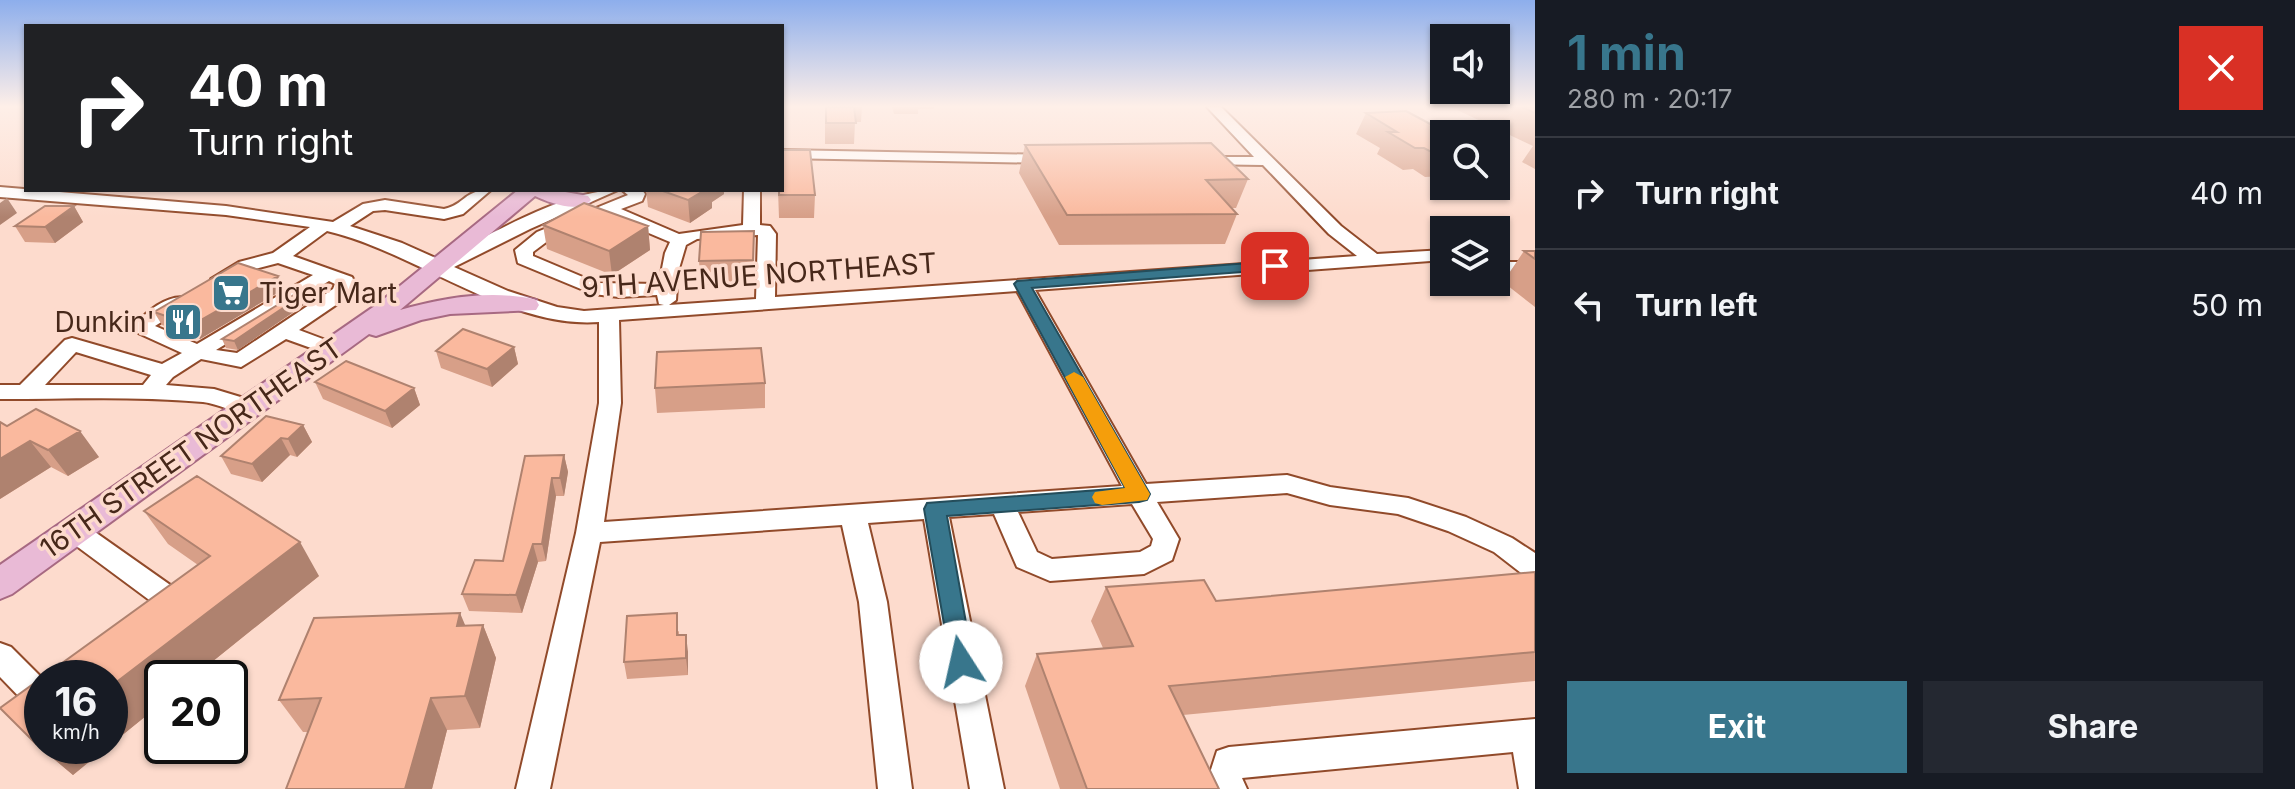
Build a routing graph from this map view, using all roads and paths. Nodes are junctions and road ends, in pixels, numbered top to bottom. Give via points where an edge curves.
1 (1251, 144) edge
2 (784, 154) edge
3 (1064, 160) edge
4 (1188, 161) edge
5 (1268, 161) junction
6 (53, 192) edge
7 (481, 192) edge
8 (528, 192) edge
9 (542, 192) edge
10 (604, 192) edge
11 (634, 192) edge
12 (752, 192) edge
13 (381, 198) edge
14 (581, 200) junction
15 (606, 209) junction
16 (331, 226) junction
17 (759, 231) junction
18 (679, 240) junction
19 (1510, 254) edge
20 (1535, 254) edge
21 (1430, 256) edge
22 (279, 257) junction
23 (1370, 259) junction
24 (441, 267) junction
25 (1510, 267) edge
26 (1535, 267) edge
27 (1430, 270) edge
28 (328, 274) junction
29 (1022, 284) junction
30 (667, 289) junction
31 (765, 303) junction
32 (527, 305) junction
33 (665, 310) junction
34 (609, 315) junction
35 (286, 332) junction
36 (332, 349) junction
37 (200, 351) junction
38 (165, 372) junction
39 (0, 392) edge
40 (149, 392) junction
41 (25, 393) junction
42 (249, 407) junction
43 (1139, 494) junction
44 (1002, 504) junction
45 (935, 509) junction
46 (853, 515) junction
47 (76, 532) junction
48 (589, 533) junction
49 (1535, 568) edge
50 (0, 584) edge
51 (135, 631) edge
52 (0, 656) edge
53 (24, 681) edge
54 (1531, 735) edge
55 (1535, 786) edge
56 (533, 789) edge
57 (895, 789) edge
58 (987, 789) edge
59 (1230, 789) edge

1 - 5 street
2 - 3 street
4 - 5 street
5 - 23 street
6 - 16 street, 9TH AVENUE NORTHEAST
7 - 13 street via 457,211 444,214
8 - 24 main road, 16TH STREET NORTHEAST
9 - 14 main road
10 - 14 street
11 - 15 street via 636,198
12 - 17 street
13 - 16 street
14 - 24 street
15 - 18 street
15 - 30 street via 543,236 524,250 524,259 593,288
16 - 22 street
16 - 24 street, 9TH AVENUE NORTHEAST
17 - 18 street via 697,232
17 - 31 street
18 - 30 street
19 - 20 street
21 - 23 street, 9TH AVENUE NORTHEAST
22 - 28 street
22 - 37 street via 238,269 144,325
23 - 27 street via 1404,272
23 - 29 street, 9TH AVENUE NORTHEAST
24 - 32 street, 9TH AVENUE NORTHEAST
24 - 36 main road, 16TH STREET NORTHEAST
25 - 26 street
28 - 35 street via 345,281 342,292
28 - 37 street
29 - 31 street, 9TH AVENUE NORTHEAST
29 - 43 street
30 - 33 street
31 - 33 street, 9TH AVENUE NORTHEAST
32 - 34 street, 9TH AVENUE NORTHEAST via 559,315
32 - 36 main road via 489,302 420,312
33 - 34 street, 9TH AVENUE NORTHEAST
34 - 48 street via 610,403
35 - 36 street
35 - 37 street via 241,360
36 - 42 main road, 16TH STREET NORTHEAST
37 - 38 street
38 - 40 street
38 - 41 street via 72,344
39 - 41 street
40 - 41 street
40 - 42 street via 214,396
42 - 47 main road, 16TH STREET NORTHEAST
43 - 44 street
43 - 44 street via 1166,539 1163,552 1144,563 1050,570 1027,559
43 - 49 street via 1287,484 1399,505 1457,524 1503,545
44 - 45 street
45 - 46 street
45 - 58 street
46 - 48 street
46 - 57 street via 873,602
47 - 50 main road, 16TH STREET NORTHEAST
47 - 51 street via 173,602
48 - 56 street
52 - 53 street
54 - 55 street
54 - 59 street via 1229,763 1225,779

